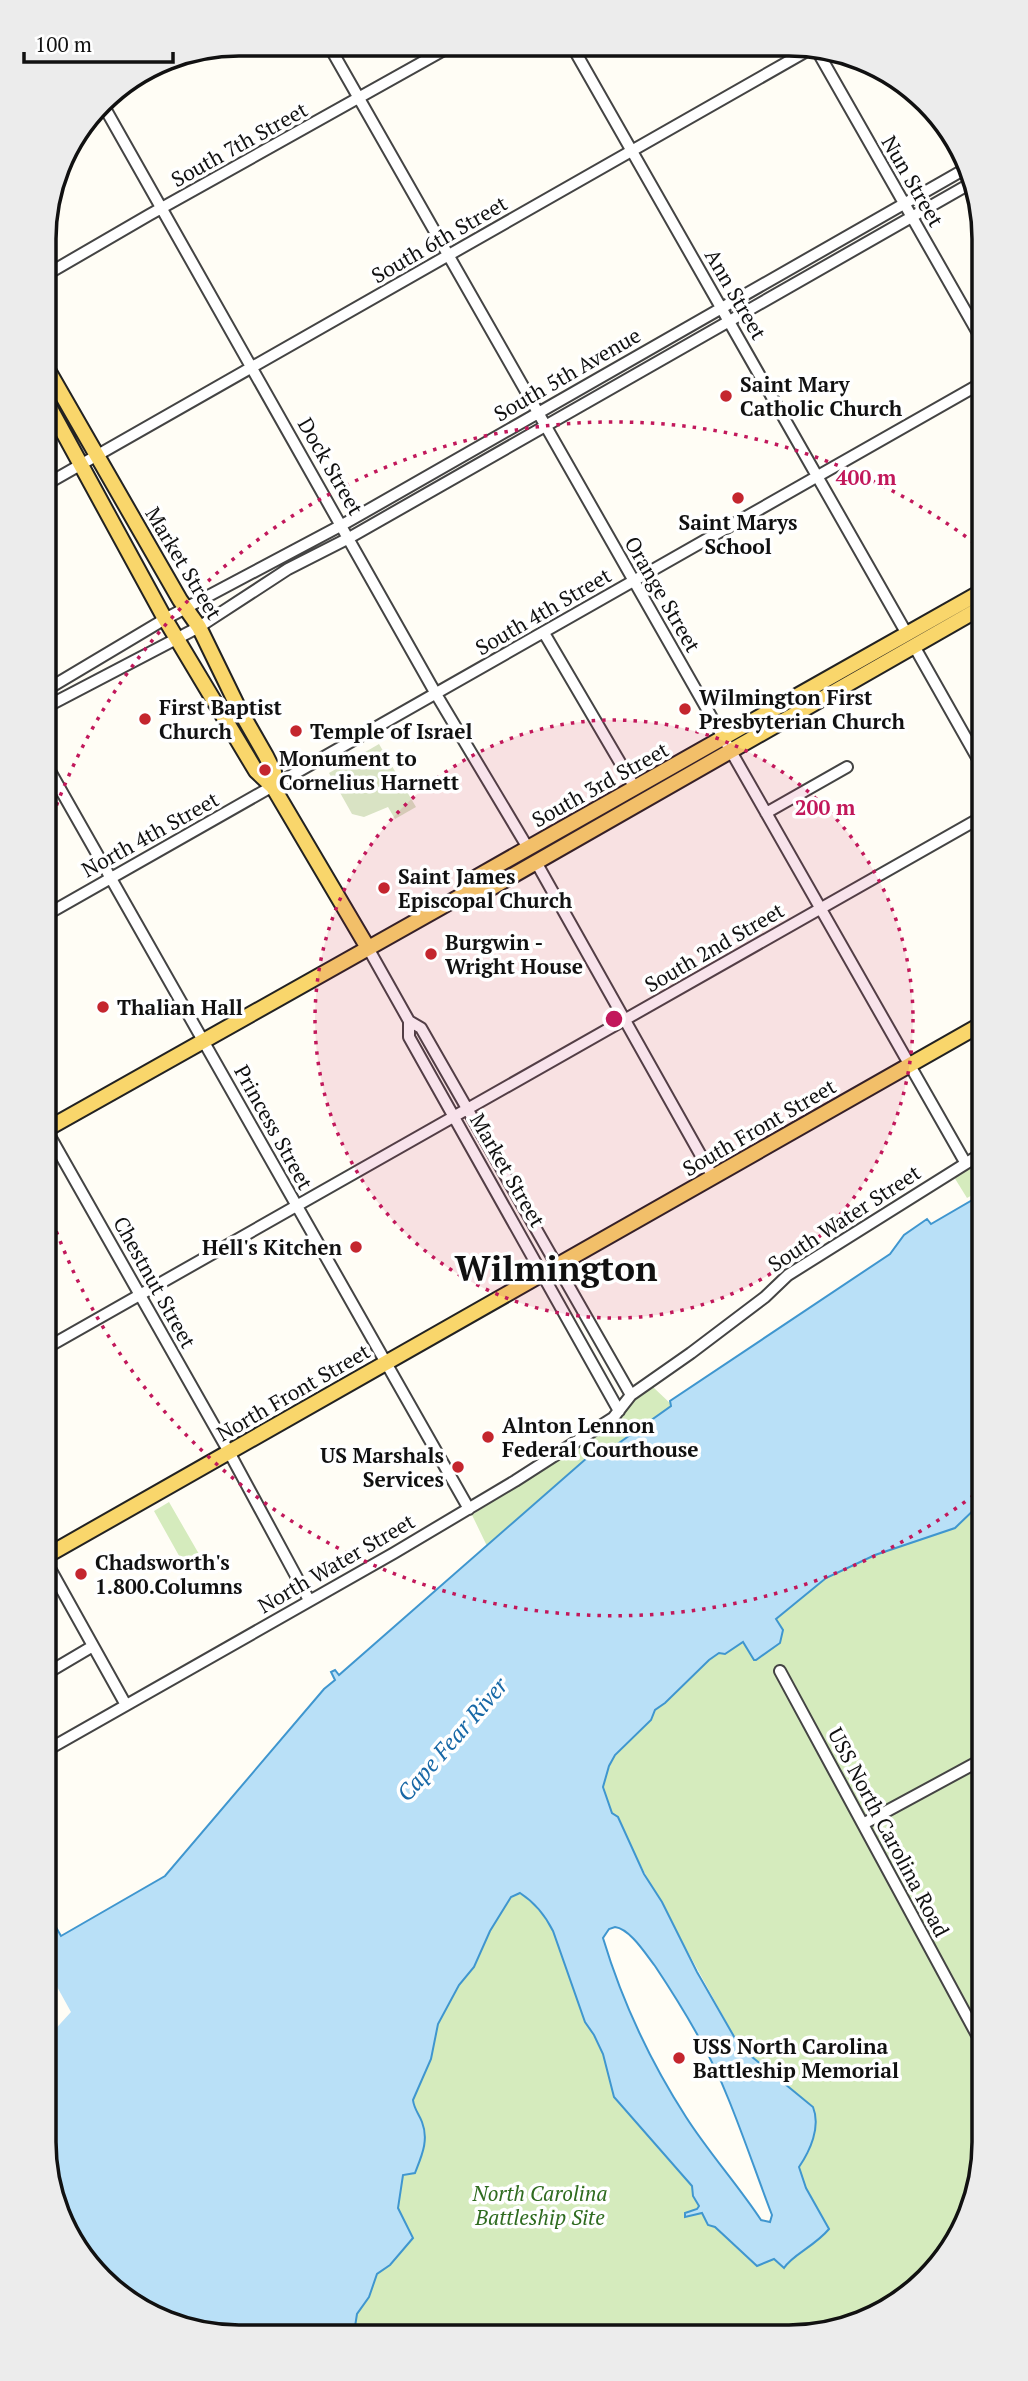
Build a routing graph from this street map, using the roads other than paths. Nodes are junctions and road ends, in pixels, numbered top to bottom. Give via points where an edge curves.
1 (335, 56) edge
2 (434, 56) edge
3 (578, 56) edge
4 (799, 56) edge
5 (822, 60) edge
6 (359, 99) junction
7 (107, 112) edge
8 (632, 151) junction
9 (959, 172) edge
10 (964, 187) edge
11 (904, 204) junction
12 (163, 208) junction
13 (912, 217) junction
14 (449, 256) junction
15 (56, 269) edge
16 (722, 308) junction
17 (729, 321) junction
18 (972, 322) edge
19 (253, 368) junction
20 (56, 385) edge
21 (972, 388) edge
22 (538, 413) junction
23 (56, 419) edge
24 (545, 426) junction
25 (96, 457) junction
26 (82, 465) junction
27 (818, 477) junction
28 (56, 479) edge
29 (342, 525) junction
30 (349, 538) junction
31 (634, 581) junction
32 (972, 598) edge
33 (186, 608) junction
34 (972, 612) edge
35 (165, 619) junction
36 (199, 627) junction
37 (544, 633) junction
38 (176, 638) junction
39 (911, 640) junction
40 (56, 684) edge
41 (436, 694) junction
42 (56, 703) edge
43 (727, 745) junction
44 (972, 749) edge
45 (847, 767) dead end
46 (56, 782) edge
47 (273, 787) junction
48 (635, 788) junction
49 (766, 813) junction
50 (972, 823) edge
51 (528, 848) junction
52 (536, 862) junction
53 (111, 878) junction
54 (468, 892) junction
55 (56, 909) edge
56 (820, 909) junction
57 (368, 948) junction
58 (409, 1021) junction
59 (624, 1021) junction
60 (972, 1030) edge
61 (204, 1040) junction
62 (909, 1065) junction
63 (468, 1110) junction
64 (453, 1117) junction
65 (56, 1125) edge
66 (56, 1146) edge
67 (972, 1158) edge
68 (965, 1162) junction
69 (713, 1177) junction
70 (296, 1206) junction
71 (558, 1265) junction
72 (542, 1274) junction
73 (140, 1296) junction
74 (56, 1343) edge
75 (386, 1363) junction
76 (631, 1395) junction
77 (619, 1411) junction
78 (229, 1452) junction
79 (469, 1509) junction
80 (56, 1550) edge
81 (56, 1579) edge
82 (310, 1600) junction
83 (93, 1646) junction
84 (56, 1668) edge
85 (780, 1671) dead end
86 (126, 1705) junction
87 (56, 1745) edge
88 (972, 1765) edge
89 (863, 1824) junction
90 (972, 2026) edge

1 - 6 street, Orange Street
2 - 6 street, South 7th Street
3 - 8 street, Ann Street
4 - 8 street, South 6th Street
5 - 11 street, Nun Street
6 - 12 street, South 7th Street
6 - 14 street, Orange Street
7 - 12 street, Dock Street
8 - 14 street, South 6th Street
8 - 16 street, Ann Street
9 - 11 street, South 5th Avenue
10 - 13 street, South 5th Avenue
11 - 13 street, Nun Street
11 - 16 street, South 5th Avenue
12 - 15 street, South 7th Street
12 - 19 street, Dock Street
13 - 17 street, South 5th Avenue
13 - 18 street, Nun Street
14 - 19 street, South 6th Street
14 - 22 street, Orange Street
16 - 17 street, Ann Street
16 - 22 street, South 5th Avenue
17 - 24 street, South 5th Avenue
17 - 27 street, Ann Street
19 - 25 street, South 6th Street
19 - 29 street, Dock Street
20 - 25 main road, Market Street
21 - 27 street, South 4th Street
22 - 24 street, Orange Street
22 - 29 street, South 5th Avenue
23 - 26 main road, Market Street
24 - 30 street, South 5th Avenue
24 - 31 street, Orange Street
25 - 26 street, South 6th Street
25 - 33 main road, Market Street
26 - 28 street, South 6th Street
26 - 35 main road, Market Street
27 - 31 street, South 4th Street
27 - 39 street, Ann Street
29 - 30 street, Dock Street
29 - 33 street, South 5th Avenue
30 - 36 street, South 5th Avenue via 288,569
30 - 41 street, Dock Street
31 - 37 street, South 4th Street
31 - 43 street, Orange Street
32 - 39 main road, South 3rd Street
33 - 35 street, South 5th Avenue
33 - 36 main road, Market Street
34 - 39 main road, South 3rd Street
35 - 38 main road, Market Street
35 - 40 street, South 5th Avenue
36 - 38 street, South 5th Avenue
36 - 47 main road, Market Street via 274,772
37 - 41 street, South 4th Street
37 - 48 street
38 - 42 street, South 5th Avenue
38 - 47 main road, Market Street via 256,771
39 - 43 main road, South 3rd Street
39 - 44 street, Ann Street
41 - 47 street, South 4th Street
41 - 51 street, Dock Street
43 - 48 main road, South 3rd Street
43 - 49 street, Orange Street
43 - 52 main road, South 3rd Street
45 - 49 street
46 - 53 street, Princess Street
47 - 53 street, North 4th Street
47 - 57 main road, Market Street
48 - 51 main road, South 3rd Street
49 - 56 street, Orange Street
50 - 56 street, South 2nd Street
51 - 54 main road, South 3rd Street via 475,878
52 - 54 main road, South 3rd Street via 484,892
52 - 59 street
53 - 55 street, North 4th Street
53 - 61 street, Princess Street
54 - 57 main road, South 3rd Street
56 - 59 street, South 2nd Street
56 - 62 street, Orange Street
57 - 58 street, Market Street
57 - 61 main road, South 3rd Street
58 - 63 street, Market Street via 421,1028
58 - 64 street, Market Street via 409,1037
59 - 63 street, South 2nd Street
59 - 69 street
60 - 62 main road, South Front Street
61 - 65 main road, South 3rd Street
61 - 70 street, Princess Street
62 - 68 street, Orange Street
62 - 69 main road, South Front Street
63 - 64 street, South 2nd Street
63 - 71 street, Market Street
64 - 70 street, South 2nd Street
64 - 72 street, Market Street
66 - 73 street, Chestnut Street
67 - 68 street, South Water Street
68 - 76 street, South Water Street via 788,1275 765,1297
69 - 71 main road, South Front Street
70 - 73 street, South 2nd Street
70 - 75 street, Princess Street
71 - 72 main road, North Front Street
71 - 76 street, Market Street
72 - 75 main road, North Front Street
72 - 77 street, Market Street
73 - 74 street, South 2nd Street
73 - 78 street, Chestnut Street
75 - 78 main road, North Front Street
75 - 79 street, Princess Street
76 - 77 street, North Water Street
77 - 79 street, North Water Street
78 - 80 main road, North Front Street
78 - 82 street, Chestnut Street
79 - 82 street, North Water Street
81 - 83 street
82 - 86 street, North Water Street
83 - 84 street
83 - 86 street
85 - 89 street, USS North Carolina Road
86 - 87 street, North Water Street
88 - 89 street
89 - 90 street, USS North Carolina Road

